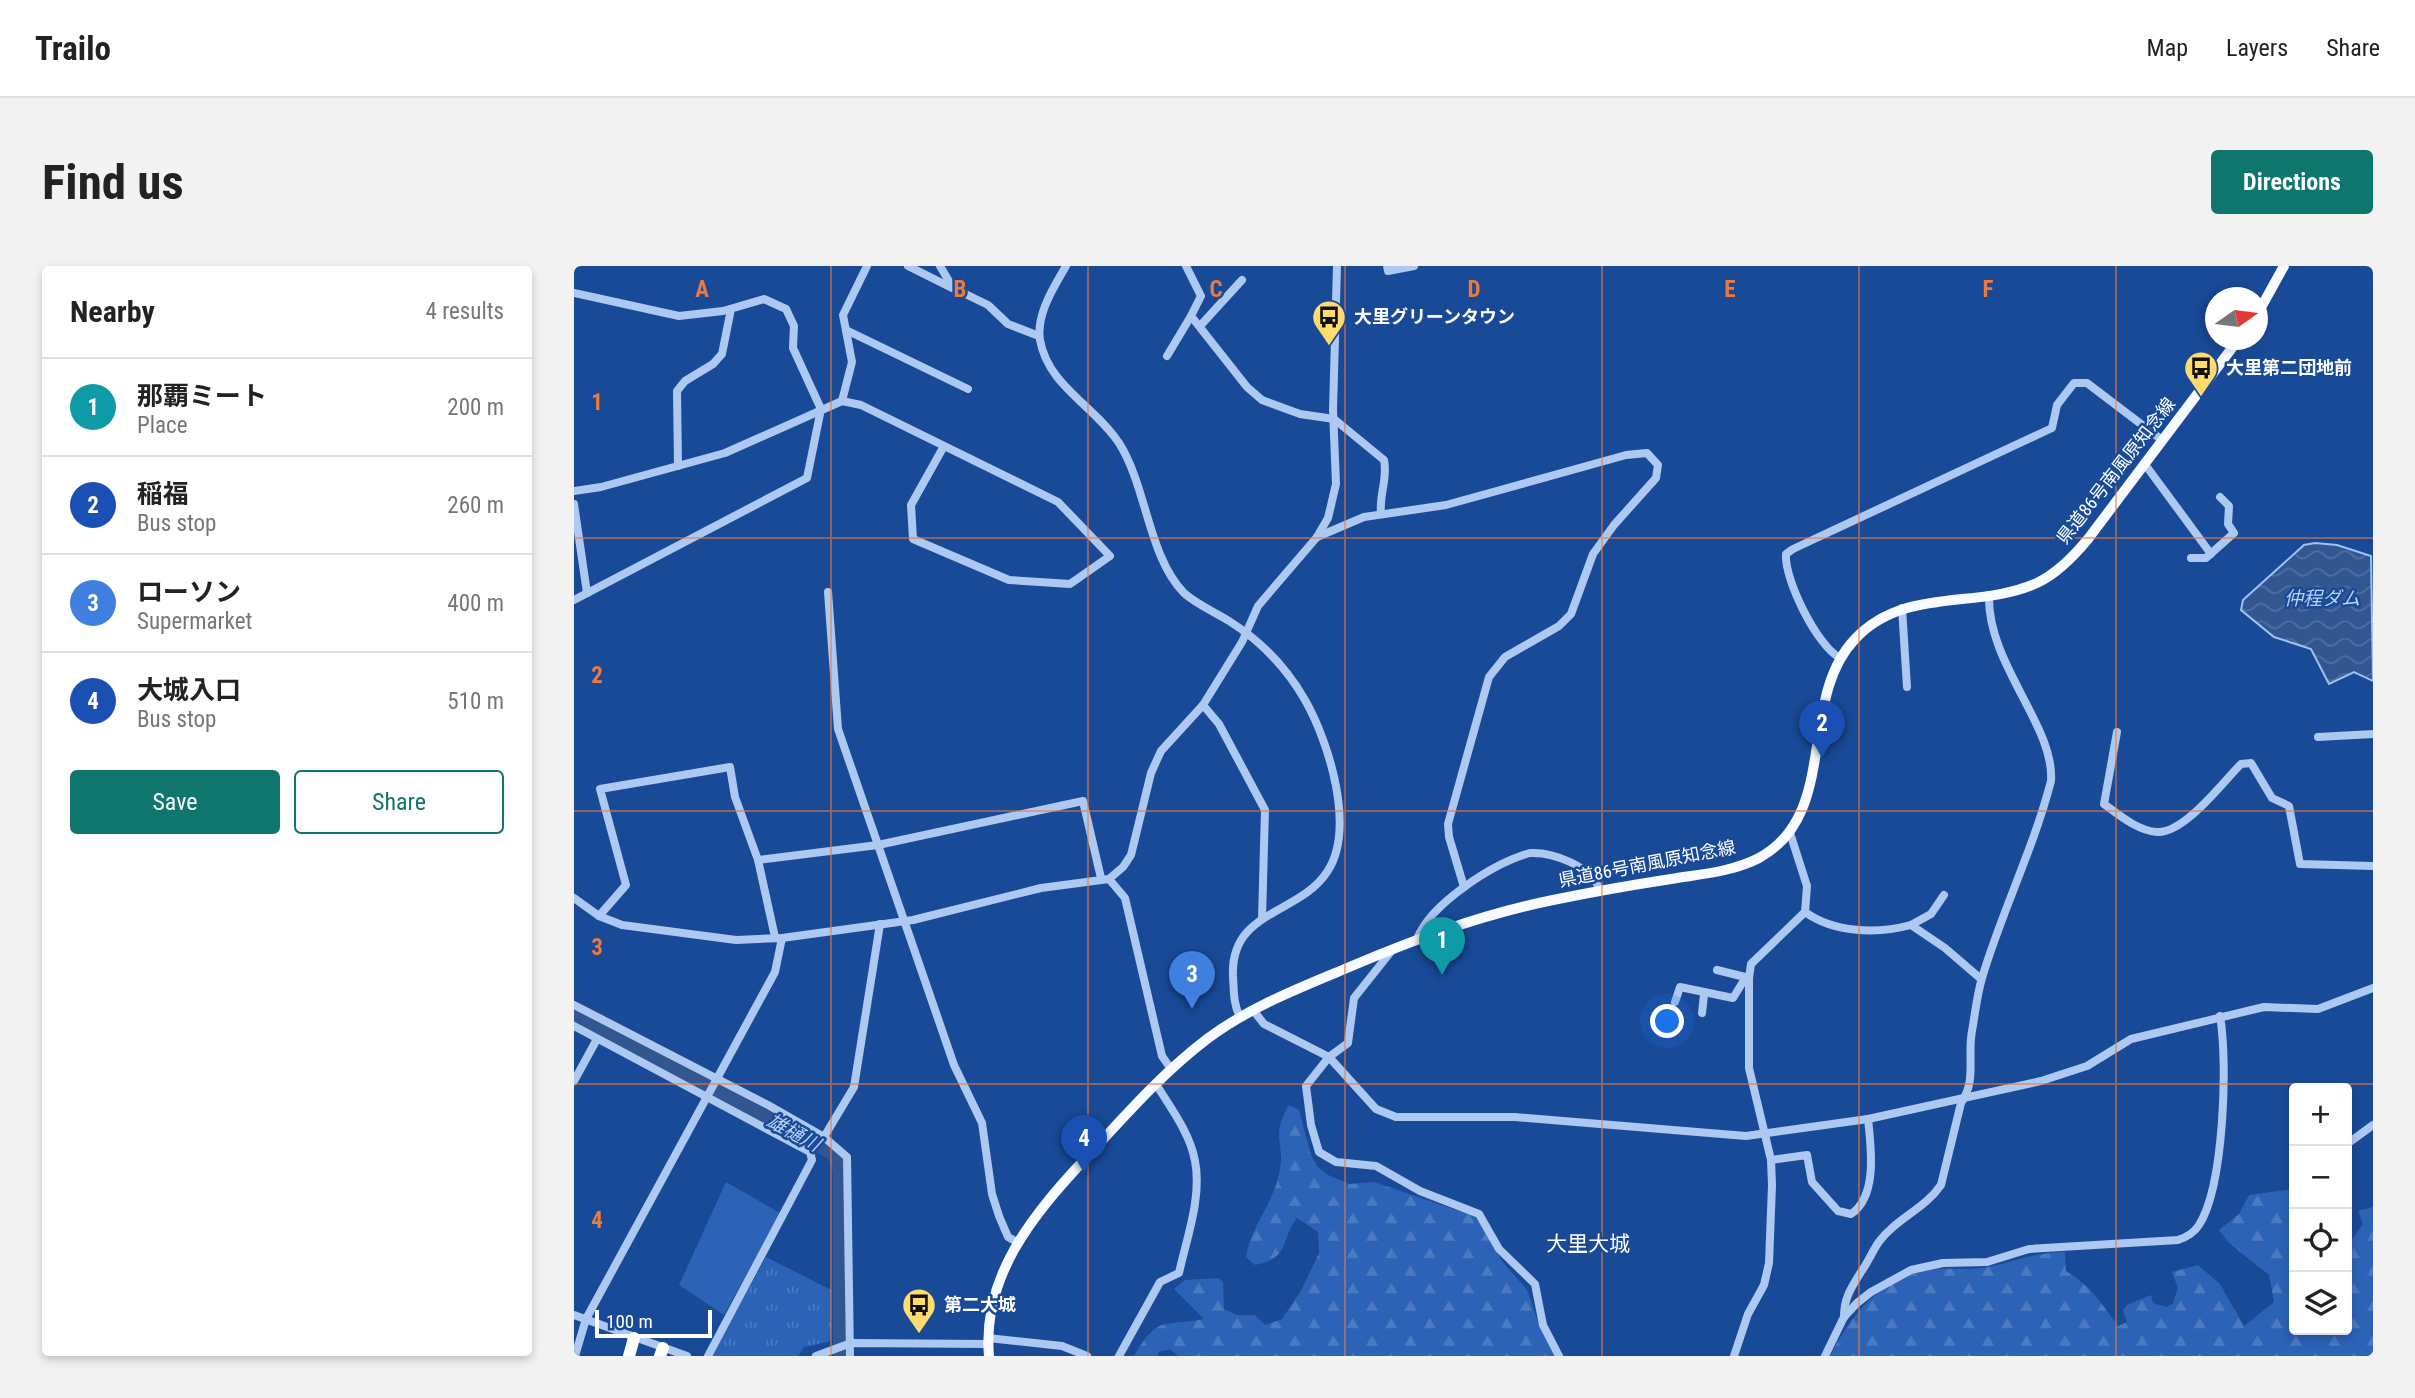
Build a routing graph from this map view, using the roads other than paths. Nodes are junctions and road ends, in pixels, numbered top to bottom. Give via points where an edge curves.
1 (867, 266) edge
2 (908, 266) edge
3 (940, 266) edge
4 (1066, 266) edge
5 (1185, 266) edge
6 (1337, 266) edge
7 (1387, 266) edge
8 (1414, 266) edge
9 (2284, 266) edge
10 (1242, 280) dead end
11 (953, 288) junction
12 (574, 293) edge
13 (2268, 295) edge
14 (731, 309) junction
15 (1191, 316) junction
16 (1200, 326) junction
17 (846, 330) junction
18 (1039, 336) junction
19 (2230, 350) edge
20 (1167, 356) dead end
21 (968, 389) dead end
22 (842, 401) junction
23 (821, 409) junction
24 (1334, 419) junction
25 (2162, 440) junction
26 (944, 446) dead end
27 (2144, 464) junction
28 (678, 466) junction
29 (574, 491) edge
30 (2220, 497) dead end
31 (574, 503) edge
32 (1381, 513) junction
33 (1317, 537) junction
34 (2211, 554) junction
35 (2191, 558) dead end
36 (828, 592) dead end
37 (587, 593) junction
38 (1989, 595) junction
39 (574, 600) edge
40 (1902, 608) junction
41 (1246, 632) junction
42 (1840, 658) junction
43 (1907, 687) dead end
44 (1203, 705) junction
45 (2117, 732) dead end
46 (2373, 734) edge
47 (2318, 737) dead end
48 (1790, 833) junction
49 (878, 845) junction
50 (758, 860) junction
51 (2373, 866) edge
52 (1105, 878) junction
53 (1464, 887) junction
54 (1600, 891) junction
55 (1944, 895) dead end
56 (574, 898) edge
57 (1805, 912) junction
58 (599, 916) junction
59 (1262, 919) junction
60 (905, 921) junction
61 (880, 924) junction
62 (1910, 925) junction
63 (778, 938) junction
64 (1417, 939) junction
65 (1393, 949) junction
66 (1717, 970) dead end
67 (1747, 977) junction
68 (1981, 979) junction
69 (2373, 988) edge
70 (1704, 995) junction
71 (1675, 1002) dead end
72 (574, 1005) edge
73 (1253, 1010) junction
74 (1702, 1013) dead end
75 (2220, 1016) junction
76 (1240, 1017) junction
77 (574, 1026) edge
78 (597, 1039) junction
79 (1329, 1057) junction
80 (1171, 1069) junction
81 (574, 1081) edge
82 (713, 1081) junction
83 (1156, 1084) junction
84 (708, 1094) junction
85 (1965, 1097) junction
86 (1868, 1119) junction
87 (2373, 1125) edge
88 (1765, 1135) junction
89 (824, 1137) junction
90 (2352, 1140) edge
91 (1771, 1160) junction
92 (1017, 1242) junction
93 (574, 1315) edge
94 (1844, 1317) junction
95 (586, 1319) junction
96 (634, 1338) junction
97 (988, 1341) junction
98 (848, 1344) junction
99 (832, 1351) edge
100 (662, 1352) edge
101 (575, 1356) edge
102 (629, 1356) edge
103 (687, 1356) edge
104 (709, 1356) edge
105 (817, 1356) edge
106 (850, 1356) edge
107 (989, 1356) edge
108 (1087, 1356) edge
109 (1119, 1356) edge
110 (1559, 1356) edge
111 (1734, 1356) edge
112 (1825, 1356) edge

1 - 17 street via 843,315
2 - 11 street
3 - 11 street
4 - 18 street via 1046,302
5 - 15 street via 1200,296
6 - 24 street
7 - 8 street via 1388,271
9 - 13 main road
10 - 16 street
11 - 18 street via 988,306 1008,324
12 - 14 street via 679,316
14 - 23 street via 764,299 786,309 794,326 793,348
14 - 28 street via 722,354 677,391
15 - 16 street
15 - 20 street
16 - 24 street via 1262,400 1300,414
17 - 21 street
17 - 22 street via 852,362
18 - 41 street via 1049,368 1118,441 1169,574 1186,594
19 - 25 main road, 県道86号南風原知念線
22 - 23 street
22 - 26 street via 861,405 1058,502 1110,556 1070,583 1009,580 913,539 911,505
23 - 28 street via 725,453
23 - 37 street via 807,478
24 - 32 street via 1384,460
24 - 33 street via 1335,498
25 - 27 main road, 県道86号南風原知念線
25 - 42 street via 2087,383 2074,383 2057,405 2052,428 1793,549 1786,554 1786,570 1821,643
27 - 34 street
27 - 38 main road, 県道86号南風原知念線 via 2065,565 2028,586
28 - 29 street
30 - 34 street via 2229,506 2228,524 2234,533
31 - 37 street
32 - 33 street
32 - 53 street via 1456,503 1626,455 1647,453 1658,465 1656,478 1593,554 1571,614 1559,626 1505,657 1489,677 1448,824
33 - 41 street via 1266,595
34 - 35 street
36 - 49 street via 838,729
37 - 39 street
38 - 40 main road, 県道86号南風原知念線
38 - 68 street via 1999,651 2052,771 2025,866
40 - 42 main road, 県道86号南風原知念線 via 1863,631
40 - 43 street
41 - 44 street
41 - 59 street via 1285,670 1306,702 1331,761 1337,799 1337,852 1328,872
42 - 48 main road, 県道86号南風原知念線 via 1817,728 1804,805
44 - 52 street via 1161,751 1151,773 1131,855 1123,867
44 - 59 street via 1219,724 1265,810
45 - 51 street via 2104,804 2132,824 2157,832 2178,829 2241,764 2251,763 2272,798 2289,806 2300,864
46 - 47 street
48 - 54 main road, 県道86号南風原知念線 via 1758,858 1726,870
48 - 57 street via 1807,886
49 - 50 street
49 - 52 street via 1083,801
49 - 60 street
50 - 58 street via 734,797 730,767 600,789 626,885
50 - 63 street
52 - 60 street via 1041,888
52 - 80 street via 1125,898 1162,1056
53 - 54 street via 1520,856 1540,852 1571,863 1596,882
53 - 64 street via 1427,921
54 - 64 main road, 県道86号南風原知念線 via 1480,917
55 - 62 street via 1931,914
56 - 58 street
57 - 62 street via 1823,923 1863,930
57 - 67 street via 1751,964
58 - 63 street via 622,925 736,940
59 - 76 street via 1243,935 1234,956 1234,999
60 - 61 street
60 - 92 street via 954,1065 982,1123 992,1194 1003,1227
61 - 63 street
61 - 89 street via 854,1087
62 - 68 street
63 - 82 street via 775,972
64 - 65 main road, 県道86号南風原知念線
65 - 73 main road, 県道86号南風原知念線
65 - 79 street via 1354,998 1348,1043
66 - 67 street
67 - 70 street via 1733,999
67 - 88 street via 1749,1068
68 - 85 street
69 - 75 street via 2318,1009 2280,1006
70 - 71 street via 1680,987
70 - 74 street
72 - 82 street
73 - 76 main road, 県道86号南風原知念線
73 - 79 street via 1264,1024
75 - 85 street via 2120,1043 2064,1076
75 - 94 street via 2221,1129 2208,1207 2193,1233 2178,1240 2029,1249 1987,1262 1926,1266 1871,1292
76 - 80 main road, 県道86号南風原知念線
77 - 78 street
78 - 81 street
78 - 84 street
79 - 88 street via 1376,1108 1396,1117 1515,1117
79 - 110 street via 1306,1086 1319,1152 1336,1162 1376,1166 1420,1191 1479,1214 1499,1249 1535,1284 1543,1325
80 - 83 main road, 県道86号南風原知念線
82 - 84 street
82 - 89 street
83 - 92 main road, 県道86号南風原知念線 via 1051,1195
83 - 109 street via 1183,1128 1195,1161 1195,1204 1179,1273 1160,1282
84 - 95 street
84 - 104 street via 810,1152 812,1160
85 - 86 street
85 - 94 street via 1941,1185 1870,1252 1846,1299
86 - 88 street
86 - 91 street via 1869,1174 1860,1206 1851,1214 1838,1211 1812,1182 1807,1155
87 - 90 street
88 - 91 street
89 - 98 street via 847,1157
91 - 111 street via 1769,1263
92 - 97 main road, 県道86号南風原知念線 via 997,1289
93 - 95 street
94 - 112 street
95 - 96 street
95 - 101 street
96 - 100 street
96 - 102 highway
97 - 98 street
97 - 107 main road, 県道86号南風原知念線
97 - 108 street via 1062,1346
98 - 99 street
98 - 106 street
99 - 105 street
100 - 103 street

